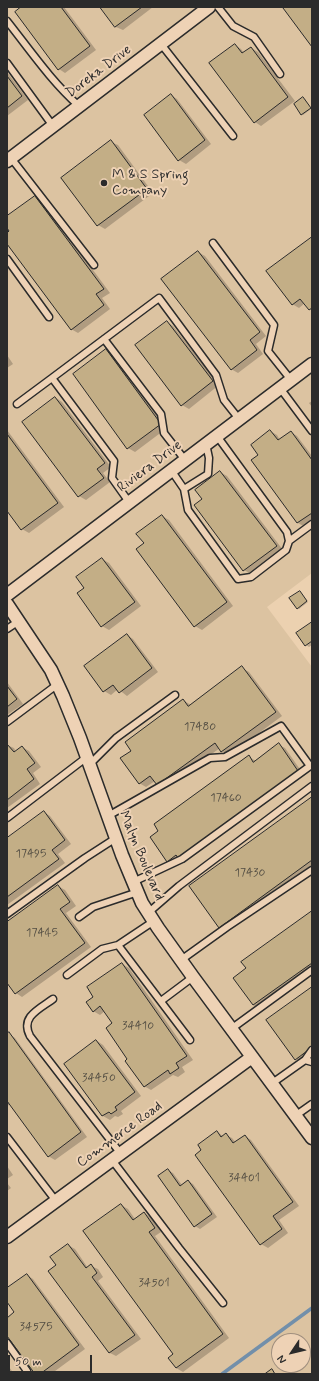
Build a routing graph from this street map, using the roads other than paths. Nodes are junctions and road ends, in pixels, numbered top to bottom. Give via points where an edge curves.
1 (209, 7) edge
2 (218, 7) edge
3 (7, 21) edge
4 (161, 44) junction
5 (7, 63) edge
6 (280, 74) dead end
7 (79, 106) junction
8 (53, 126) junction
9 (233, 136) dead end
10 (8, 160) edge
11 (214, 243) dead end
12 (7, 259) edge
13 (94, 265) dead end
14 (49, 317) dead end
15 (104, 339) junction
16 (312, 364) edge
17 (52, 378) junction
18 (291, 380) junction
19 (280, 388) junction
20 (17, 404) dead end
21 (239, 419) junction
22 (312, 431) edge
23 (217, 436) junction
24 (206, 444) junction
25 (185, 460) junction
26 (171, 470) junction
27 (184, 489) junction
28 (129, 502) junction
29 (312, 524) edge
30 (289, 541) junction
31 (7, 594) edge
32 (7, 604) edge
33 (19, 621) junction
34 (7, 629) edge
35 (58, 684) junction
36 (175, 695) dead end
37 (7, 722) edge
38 (88, 761) junction
39 (312, 786) edge
40 (108, 816) junction
41 (7, 818) edge
42 (116, 838) junction
43 (312, 870) edge
44 (135, 887) junction
45 (7, 914) edge
46 (79, 917) dead end
47 (151, 917) junction
48 (118, 945) junction
49 (181, 960) junction
50 (312, 970) edge
51 (67, 975) dead end
52 (193, 977) junction
53 (53, 999) dead end
54 (161, 1001) junction
55 (231, 1029) junction
56 (190, 1040) dead end
57 (312, 1050) edge
58 (252, 1058) junction
59 (305, 1060) junction
60 (312, 1062) edge
61 (271, 1084) junction
62 (312, 1104) edge
63 (295, 1116) junction
64 (7, 1137) edge
65 (312, 1138) edge
66 (116, 1157) junction
67 (56, 1201) junction
68 (7, 1237) edge
69 (223, 1303) dead end
70 (7, 1343) edge
71 (27, 1371) dead end

1 - 4 street, Doreka Drive
2 - 6 lane via 233,26 254,37
3 - 7 lane via 56,83
4 - 7 street, Doreka Drive
4 - 9 lane
5 - 8 lane
7 - 8 street, Doreka Drive
8 - 10 street, Doreka Drive
10 - 13 lane
11 - 18 lane via 274,325 268,351
12 - 14 lane
15 - 17 lane
15 - 21 lane via 159,298 216,375 224,400
15 - 25 lane via 161,414 164,432
16 - 18 street, Riviera Drive
17 - 20 lane
17 - 28 lane via 114,461 112,478
18 - 19 street, Riviera Drive
19 - 21 street, Riviera Drive
19 - 22 lane
21 - 23 street, Riviera Drive
23 - 24 street, Riviera Drive
23 - 30 lane via 287,532
24 - 25 street, Riviera Drive
24 - 27 lane via 209,458 208,474
25 - 26 street, Riviera Drive
26 - 27 lane
26 - 28 street, Riviera Drive
27 - 30 lane via 188,510 238,579 251,578 286,550
28 - 31 street, Riviera Drive
29 - 30 lane
32 - 33 street, Malyn Boulevard
33 - 34 lane
33 - 35 street, Malyn Boulevard
35 - 37 lane
35 - 38 street, Malyn Boulevard
36 - 38 lane
38 - 40 street, Malyn Boulevard
38 - 41 lane
39 - 47 lane via 179,886
40 - 42 street, Malyn Boulevard
40 - 44 lane via 210,758 225,757 281,726 310,766 182,859
42 - 44 street, Malyn Boulevard
42 - 45 lane
43 - 49 lane
44 - 46 lane via 92,907
44 - 47 street, Malyn Boulevard
47 - 48 lane
47 - 49 street, Malyn Boulevard
48 - 51 lane via 102,949
48 - 54 lane
49 - 52 street, Malyn Boulevard
50 - 55 lane
52 - 54 lane
52 - 55 street, Malyn Boulevard
53 - 66 lane via 34,1012 28,1020 27,1031
54 - 56 lane
55 - 58 street, Malyn Boulevard
57 - 59 lane
58 - 61 street, Malyn Boulevard
58 - 66 street, Commerce Road
59 - 60 lane
59 - 61 lane
61 - 63 street, Malyn Boulevard
62 - 63 lane
63 - 65 street, Malyn Boulevard
64 - 67 lane
66 - 67 street, Commerce Road
66 - 69 lane via 179,1248
67 - 68 street, Commerce Road
70 - 71 lane

